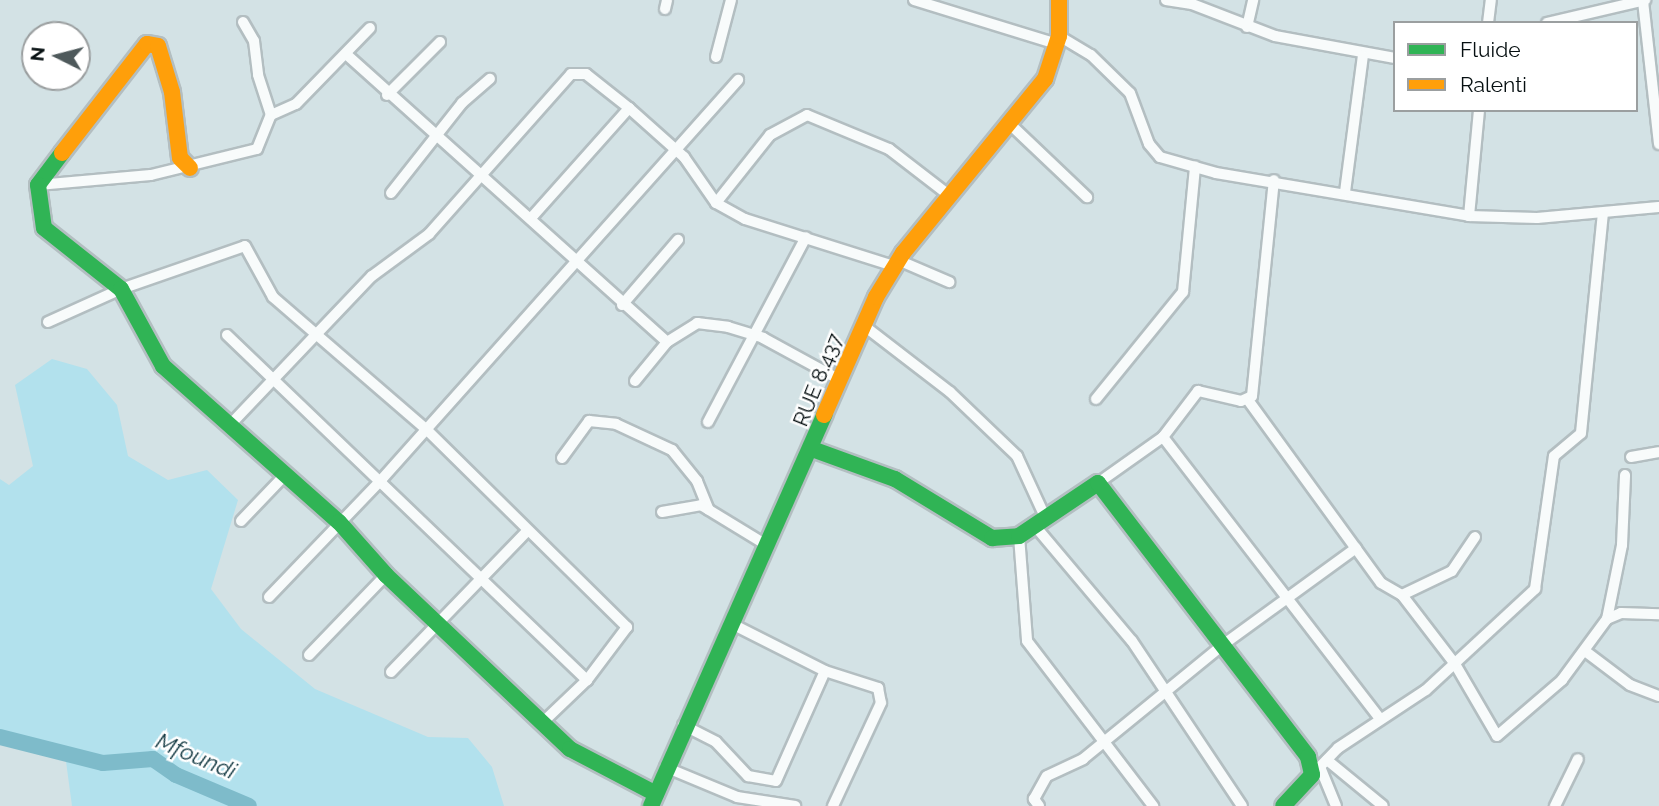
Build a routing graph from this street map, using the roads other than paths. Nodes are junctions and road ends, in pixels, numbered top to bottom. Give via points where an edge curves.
1 (731, 0) edge
2 (914, 0) edge
3 (1059, 0) edge
4 (1166, 0) edge
5 (1253, 0) edge
6 (1491, 0) edge
7 (1644, 0) edge
8 (1488, 21) edge
9 (1555, 21) edge
10 (243, 22) dead end
11 (1247, 27) junction
12 (370, 28) dead end
13 (1058, 40) junction
14 (440, 42) dead end
15 (346, 54) junction
16 (716, 57) dead end
17 (1363, 57) junction
18 (1393, 58) edge
19 (490, 79) dead end
20 (738, 80) dead end
21 (387, 95) junction
22 (628, 108) junction
23 (1479, 112) edge
24 (271, 115) junction
25 (1011, 125) junction
26 (436, 136) junction
27 (1659, 145) edge
28 (676, 148) junction
29 (1195, 167) junction
30 (191, 168) junction
31 (483, 174) junction
32 (1274, 180) junction
33 (38, 186) junction
34 (1345, 192) junction
35 (391, 193) dead end
36 (950, 196) junction
37 (1087, 197) dead end
38 (716, 203) junction
39 (1659, 207) edge
40 (1603, 213) junction
41 (1469, 216) junction
42 (531, 217) junction
43 (806, 237) junction
44 (678, 240) dead end
45 (576, 261) junction
46 (896, 263) junction
47 (949, 282) dead end
48 (121, 289) junction
49 (622, 304) junction
50 (48, 322) dead end
51 (863, 325) junction
52 (316, 334) junction
53 (227, 335) dead end
54 (755, 336) junction
55 (667, 342) junction
56 (271, 380) junction
57 (840, 380) junction
58 (635, 381) dead end
59 (1096, 399) dead end
60 (1248, 400) junction
61 (708, 422) dead end
62 (228, 427) junction
63 (427, 430) junction
64 (1163, 437) junction
65 (812, 449) junction
66 (1659, 452) edge
67 (1630, 457) dead end
68 (562, 458) dead end
69 (285, 475) junction
70 (1625, 475) dead end
71 (382, 479) junction
72 (1098, 483) junction
73 (709, 510) junction
74 (662, 512) dead end
75 (241, 521) dead end
76 (339, 522) junction
77 (1041, 523) junction
78 (526, 532) junction
79 (1019, 537) junction
80 (1475, 537) dead end
81 (765, 544) junction
82 (1356, 548) junction
83 (386, 575) junction
84 (484, 579) junction
85 (1402, 595) junction
86 (269, 597) dead end
87 (1284, 598) junction
88 (1659, 614) edge
89 (1607, 619) junction
90 (730, 623) junction
91 (439, 626) junction
92 (1224, 644) junction
93 (1585, 651) junction
94 (309, 655) dead end
95 (1455, 664) junction
96 (825, 671) junction
97 (391, 672) dead end
98 (587, 680) junction
99 (1166, 694) junction
100 (1659, 696) edge
101 (1380, 719) junction
102 (543, 722) junction
103 (683, 725) junction
104 (1104, 740) junction
105 (1578, 759) dead end
106 (665, 767) junction
107 (1319, 767) junction
108 (653, 800) edge
109 (794, 806) edge
110 (832, 806) edge
111 (1039, 806) edge
112 (1153, 806) edge
113 (1242, 806) edge
114 (1283, 806) edge
115 (1335, 806) edge
116 (1383, 806) edge
117 (1555, 806) edge

1 - 16 street
2 - 13 street
3 - 13 street, RUE 8.437
4 - 11 street via 1192,4
5 - 11 street
6 - 8 street
7 - 9 street
7 - 27 street
10 - 24 street via 254,41 258,75
11 - 17 street
12 - 15 street
13 - 25 street, RUE 8.437 via 1045,79
13 - 29 street via 1091,55 1130,93 1153,152
14 - 21 street
15 - 21 street
15 - 24 street via 296,104
17 - 18 street
17 - 34 street
19 - 26 street
20 - 28 street
21 - 26 street
22 - 28 street
22 - 31 street via 586,74 571,74
22 - 42 street
23 - 41 street
24 - 30 street via 257,149
25 - 36 street, RUE 8.437
25 - 37 street
26 - 31 street
26 - 35 street
28 - 38 street
28 - 45 street
29 - 32 street
29 - 59 street via 1183,292
30 - 33 street
30 - 33 street via 180,158 172,92 153,42 109,88
31 - 42 street
31 - 52 street via 416,246 372,276
32 - 34 street
32 - 60 street via 1257,386
33 - 48 street via 50,235
34 - 41 street
36 - 38 street via 889,149 807,115 770,135
36 - 46 street, RUE 8.437
38 - 43 street via 745,219
39 - 40 street
40 - 41 street
40 - 95 street via 1581,433 1554,456 1535,589
42 - 45 street
43 - 46 street
43 - 54 street
44 - 49 street
45 - 49 street
45 - 63 street
46 - 47 street
46 - 51 street, RUE 8.437
48 - 50 street
48 - 52 street via 241,245 273,298
48 - 62 street via 163,366
49 - 55 street
51 - 57 street, RUE 8.437
51 - 77 street via 950,392 1017,456
52 - 56 street
52 - 63 street
53 - 56 street
54 - 55 street via 697,323
54 - 57 street
54 - 61 street
55 - 58 street
56 - 62 street
56 - 71 street
57 - 65 street, RUE 8.437
60 - 64 street via 1199,391
60 - 82 street
62 - 69 street
63 - 71 street
63 - 78 street
64 - 72 street
64 - 87 street
65 - 79 street via 920,491 980,534
65 - 81 street, RUE 8.437
66 - 67 street
68 - 73 street via 589,421 616,424 672,450 697,481
69 - 75 street
69 - 76 street
70 - 89 street via 1622,545
71 - 76 street
71 - 84 street
72 - 77 street
72 - 92 street
73 - 74 street via 690,504
73 - 81 street
76 - 83 street
76 - 86 street
77 - 79 street
77 - 99 street via 1132,641
78 - 84 street
78 - 98 street via 627,627
79 - 104 street via 1027,641
80 - 85 street via 1452,571
81 - 90 street, RUE 8.437
82 - 85 street via 1381,583
82 - 87 street
83 - 91 street
83 - 94 street
84 - 91 street
84 - 98 street
85 - 95 street
87 - 92 street
87 - 101 street via 1339,660
88 - 89 street via 1621,613
89 - 93 street
90 - 96 street
90 - 103 street, RUE 8.437
91 - 97 street
91 - 102 street
92 - 99 street
92 - 107 street
93 - 95 street via 1562,680 1497,736
93 - 100 street via 1630,685
95 - 101 street
96 - 103 street via 776,781 748,776 716,742
96 - 110 street via 875,686 881,695
98 - 102 street
99 - 104 street
99 - 113 street
101 - 107 street
102 - 108 street via 581,758
103 - 106 street, RUE 8.437
104 - 111 street via 1083,759 1047,776 1034,799
104 - 112 street
105 - 117 street
106 - 108 street, RUE 8.437
106 - 109 street via 737,797
107 - 114 street
107 - 115 street
107 - 116 street

